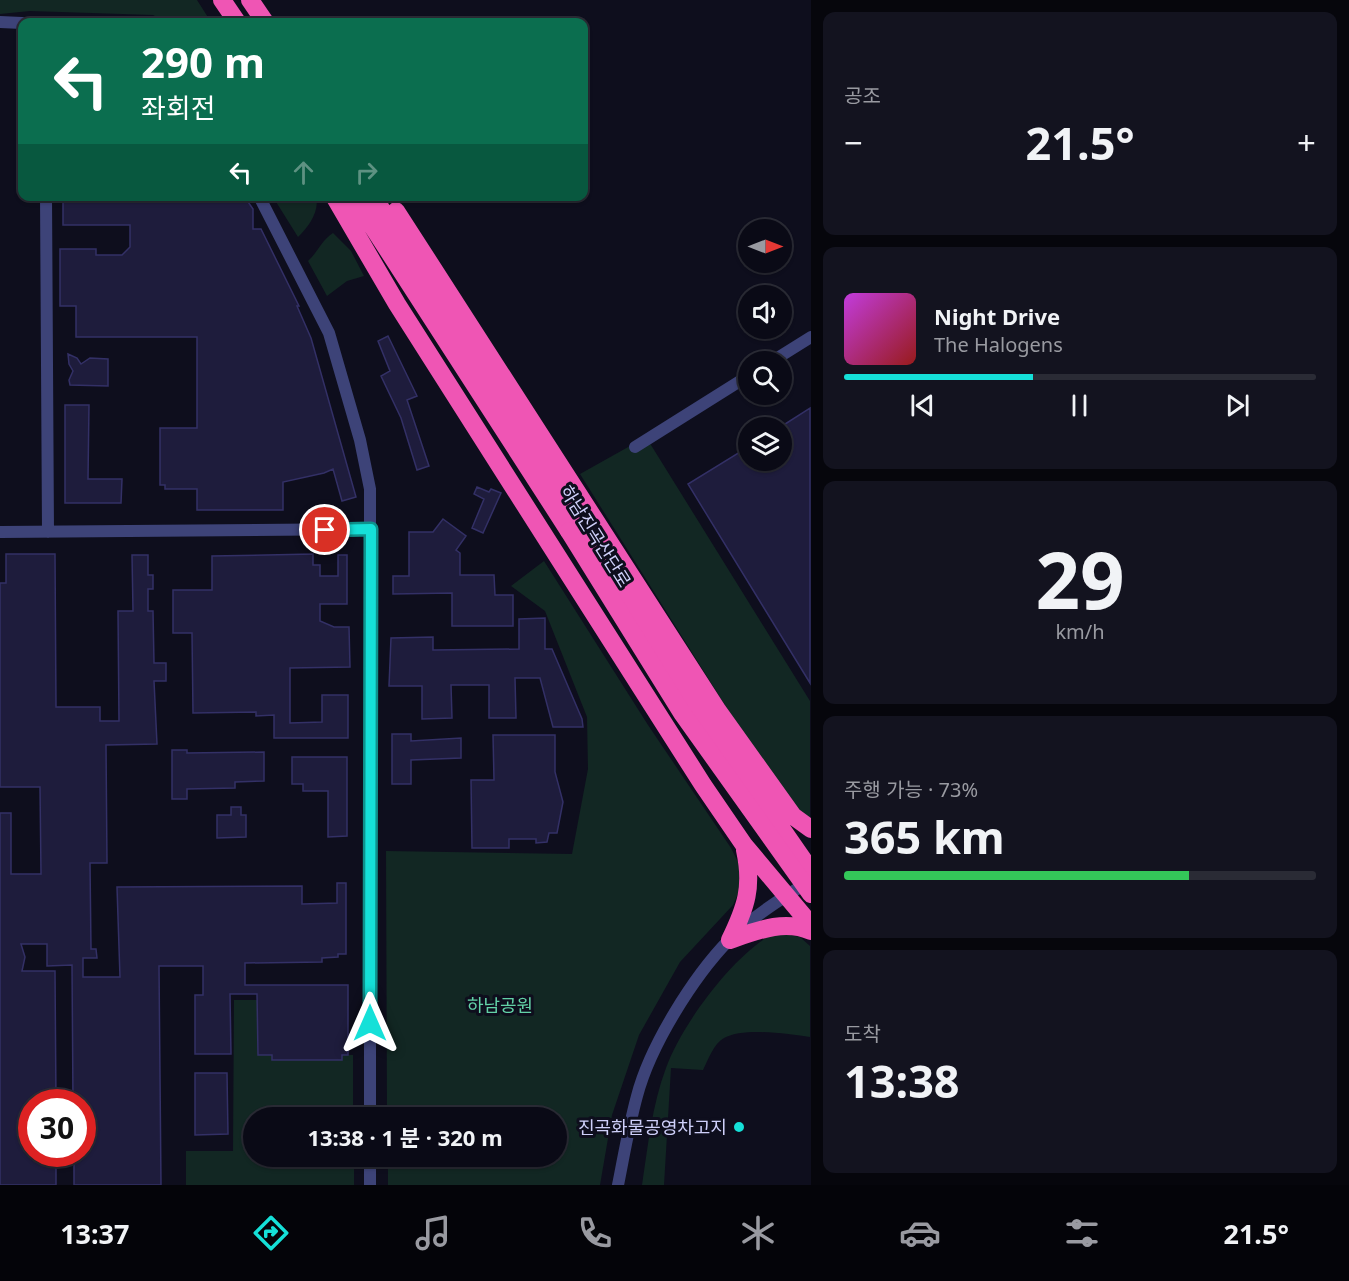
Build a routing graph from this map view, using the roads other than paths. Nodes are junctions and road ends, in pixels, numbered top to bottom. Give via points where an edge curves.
1 (222, 0) edge
2 (250, 0) edge
3 (234, 18) edge
4 (262, 18) edge
5 (0, 22) edge
6 (18, 23) edge
7 (46, 201) edge
8 (262, 201) edge
9 (337, 201) edge
10 (355, 201) edge
11 (376, 201) edge
12 (390, 201) edge
13 (810, 336) edge
14 (788, 351) edge
15 (738, 382) edge
16 (635, 447) dead end
17 (575, 527) junction
18 (371, 529) junction
19 (0, 532) edge
20 (48, 532) junction
21 (793, 816) junction
22 (810, 829) edge
23 (744, 845) junction
24 (810, 851) edge
25 (810, 871) edge
26 (810, 880) edge
27 (810, 894) edge
28 (785, 896) junction
29 (810, 925) edge
30 (810, 931) edge
31 (730, 939) junction
32 (370, 1107) edge
33 (370, 1167) edge
34 (370, 1185) edge
35 (618, 1185) edge

1 - 3 highway
2 - 4 highway
5 - 6 street
7 - 20 street
8 - 18 street via 328,333 360,440 370,489
9 - 23 highway via 397,304
10 - 17 highway, 하남진곡산단로
11 - 17 highway, 하남진곡산단로
12 - 21 highway via 718,711
13 - 14 street
15 - 16 street
17 - 25 highway, 하남진곡산단로
17 - 27 highway, 하남진곡산단로, bridge via 682,713
18 - 20 street
18 - 32 street
19 - 20 street
21 - 22 highway
21 - 24 highway
23 - 28 highway
23 - 31 highway via 750,885
26 - 28 street
28 - 29 highway
28 - 31 street
30 - 31 highway via 797,925 780,926
31 - 35 street via 703,971 666,1027 637,1094
33 - 34 street

